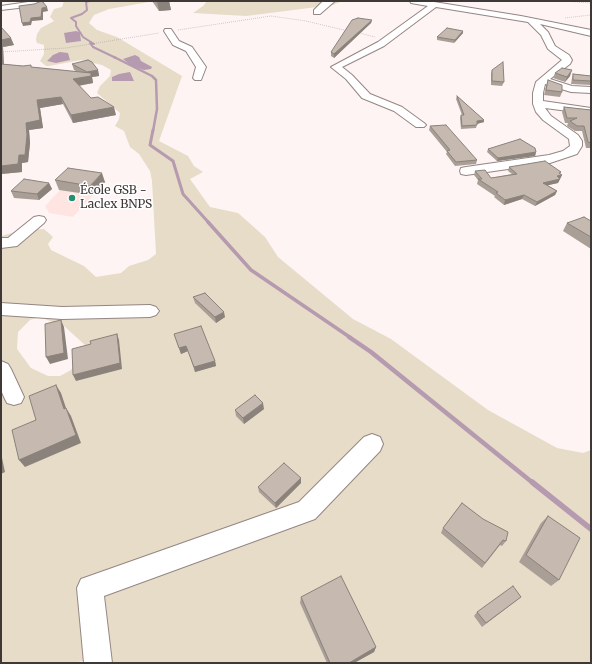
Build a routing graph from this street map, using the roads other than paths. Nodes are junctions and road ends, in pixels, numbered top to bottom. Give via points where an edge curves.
1 (6, 1) edge
2 (39, 1) edge
3 (331, 1) edge
4 (414, 1) edge
5 (434, 5) junction
6 (1, 7) edge
7 (317, 12) dead end
8 (531, 20) junction
9 (168, 32) road end
10 (591, 33) edge
11 (198, 78) dead end
12 (543, 80) junction
13 (591, 90) edge
14 (538, 104) junction
15 (591, 111) edge
16 (420, 125) dead end
17 (468, 168) dead end
18 (39, 220) dead end
19 (1, 243) edge
20 (1, 309) edge
21 (150, 311) dead end
22 (1, 369) edge
23 (14, 397) dead end
24 (372, 444) dead end
25 (98, 663) edge

1 - 6 street
2 - 6 street via 35,4
3 - 7 street
4 - 5 street
5 - 8 street
5 - 16 street via 381,44 336,67 366,96 398,109
8 - 10 street
8 - 12 street via 545,34 551,47 567,60
9 - 11 street via 176,43 188,49 201,67
12 - 13 street via 571,89
12 - 14 street via 538,93
14 - 15 street
14 - 17 street via 547,118 574,136 576,146 573,151 550,159 494,163
18 - 19 street via 12,243
20 - 21 street via 62,313
22 - 23 street
24 - 25 street via 307,511 90,588

